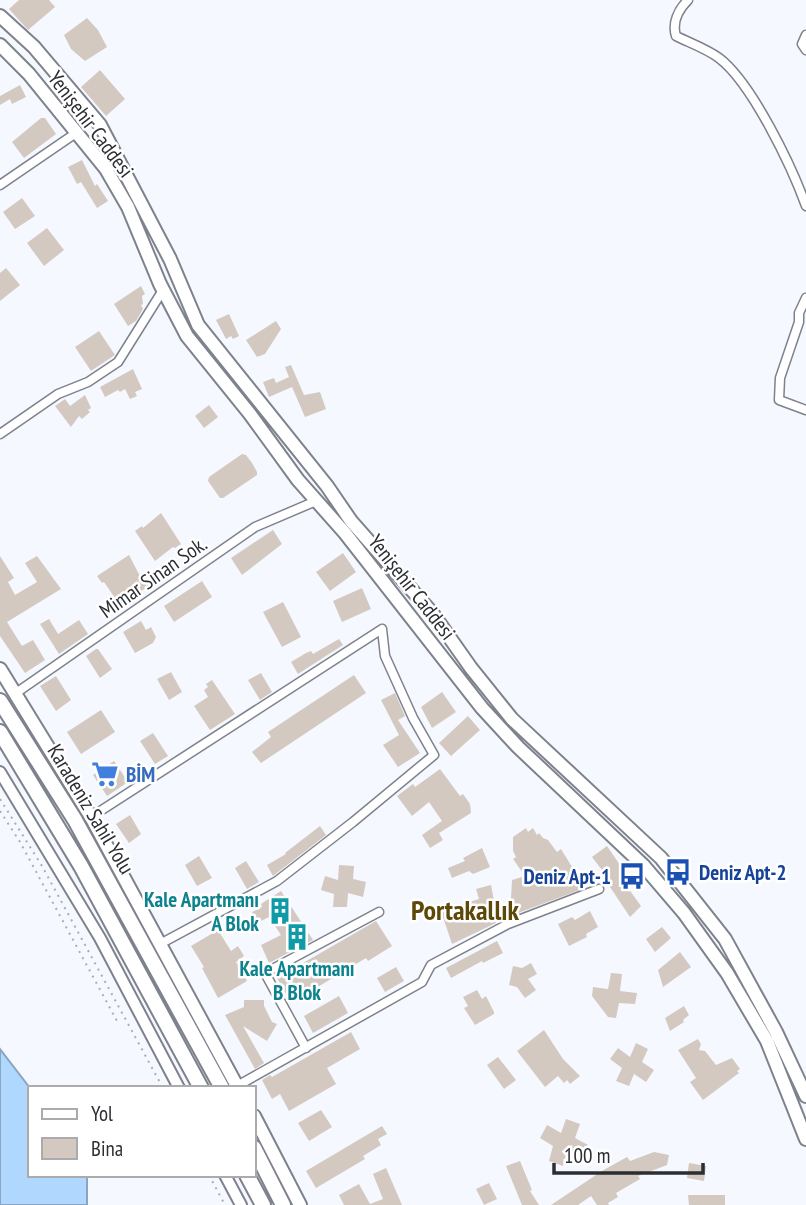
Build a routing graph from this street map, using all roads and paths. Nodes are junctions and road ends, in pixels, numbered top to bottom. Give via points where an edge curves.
1 (688, 0) edge
2 (0, 16) edge
3 (806, 35) edge
4 (0, 45) edge
5 (806, 50) edge
6 (76, 133) junction
7 (0, 185) edge
8 (806, 206) edge
9 (163, 290) junction
10 (806, 298) edge
11 (806, 410) edge
12 (0, 434) edge
13 (316, 501) junction
14 (0, 668) edge
15 (16, 693) junction
16 (0, 701) edge
17 (0, 732) edge
18 (0, 772) edge
19 (0, 799) edge
20 (0, 811) edge
21 (91, 817) junction
22 (599, 889) dead end
23 (379, 912) dead end
24 (160, 944) junction
25 (117, 1021) dead end
26 (306, 1048) junction
27 (162, 1086) edge
28 (178, 1086) edge
29 (200, 1086) edge
30 (232, 1086) edge
31 (232, 1086) edge
32 (235, 1086) edge
33 (806, 1096) edge
34 (256, 1120) edge
35 (806, 1139) edge
36 (256, 1152) edge
37 (210, 1177) edge
38 (226, 1177) edge
39 (248, 1177) edge
40 (225, 1205) edge
41 (241, 1205) edge
42 (263, 1205) edge
43 (284, 1205) edge
44 (300, 1205) edge

1 - 8 street via 676,20 676,36 720,59 753,98
2 - 33 main road, Yenişehir Caddesi via 34,47 100,125 170,259 198,325 351,521 433,614 512,719 661,858 725,939
3 - 5 street via 802,44
4 - 6 main road, Yenişehir Caddesi
6 - 7 street
6 - 9 main road, Yenişehir Caddesi via 106,169 128,207
9 - 12 street via 118,362 88,382 58,394
9 - 13 main road, Yenişehir Caddesi via 187,336
10 - 11 street via 780,378 779,400
13 - 15 street, Mimar Sinan Sok. via 255,527
13 - 35 main road, Yenişehir Caddesi via 482,708 643,865 684,913 727,972 767,1041
14 - 15 main road
15 - 21 main road
16 - 30 highway, Karadeniz Sahil Yolu
17 - 29 highway, Karadeniz Sahil Yolu via 81,866
18 - 28 street via 100,938
19 - 27 path via 42,866
20 - 25 path
21 - 24 main road
21 - 24 street via 382,629 385,656 434,755 277,881
22 - 26 street via 508,924 431,965 422,982
23 - 26 street via 265,973
24 - 31 main road
26 - 32 street
34 - 44 main road
36 - 43 highway
37 - 40 path
38 - 41 street
39 - 42 highway

